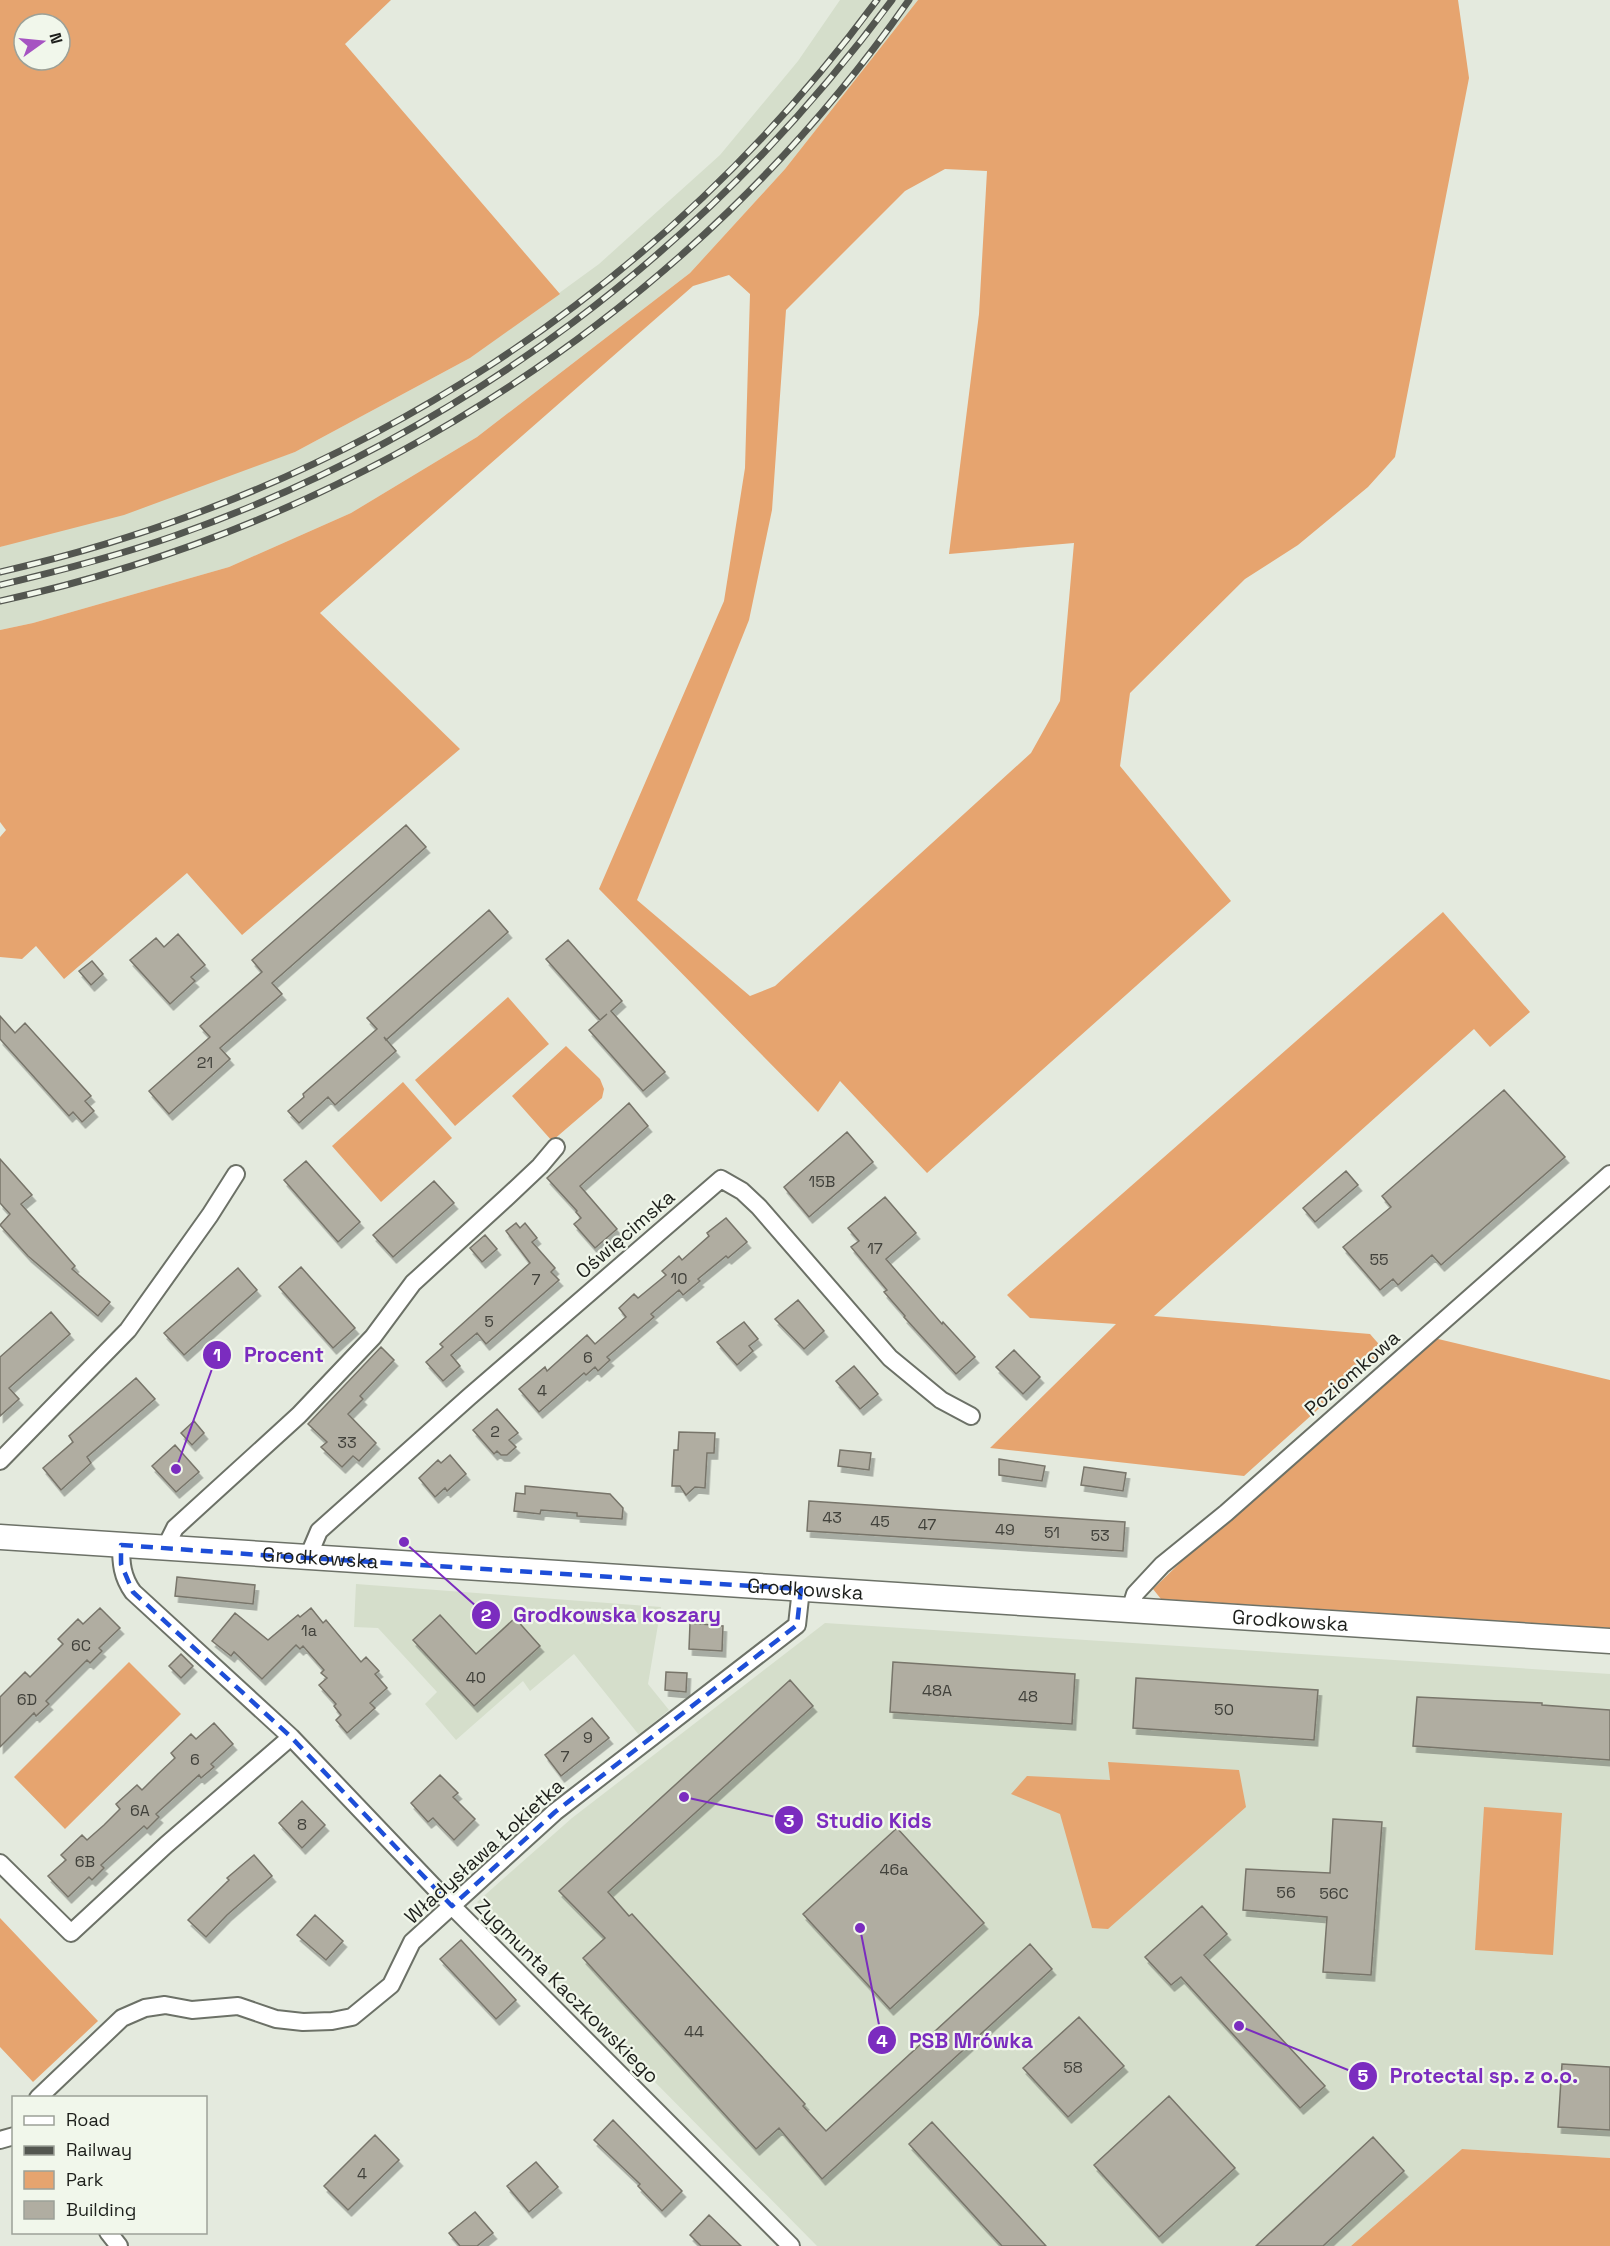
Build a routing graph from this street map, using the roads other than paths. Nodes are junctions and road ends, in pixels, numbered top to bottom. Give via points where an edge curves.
1 (556, 1147) dead end
2 (237, 1174) dead end
3 (1610, 1174) edge
4 (971, 1416) dead end
5 (0, 1461) edge
6 (0, 1537) edge
7 (121, 1545) junction
8 (165, 1548) junction
9 (308, 1557) junction
10 (801, 1589) junction
11 (1130, 1610) junction
12 (1610, 1641) edge
13 (291, 1737) junction
14 (0, 1863) edge
15 (452, 1906) junction
16 (39, 2096) edge
17 (110, 2234) edge
18 (119, 2246) edge
19 (791, 2246) edge

1 - 8 street via 413,1283 373,1337 299,1415 175,1528
2 - 5 street via 128,1330
3 - 11 street, Poziomkowa via 1162,1565 1135,1594
4 - 9 street, Oświęcimska via 941,1400 890,1358 759,1207 721,1179 319,1531
6 - 7 main road, Grodkowska
7 - 8 main road, Grodkowska
7 - 13 street, Zygmunta Kaczkowskiego via 125,1581 133,1592
8 - 9 main road, Grodkowska
9 - 10 main road, Grodkowska
10 - 11 main road, Grodkowska
10 - 15 street, Władysława Łokietka via 796,1625 555,1812
11 - 12 main road, Grodkowska
13 - 14 street via 71,1933
13 - 15 street, Zygmunta Kaczkowskiego
15 - 16 street, Władysława Łokietka via 412,1942 392,1985 352,2017 303,2022 276,2019 238,2006 192,2010 165,2005 145,2008 123,2018
15 - 19 street, Zygmunta Kaczkowskiego
17 - 18 street

